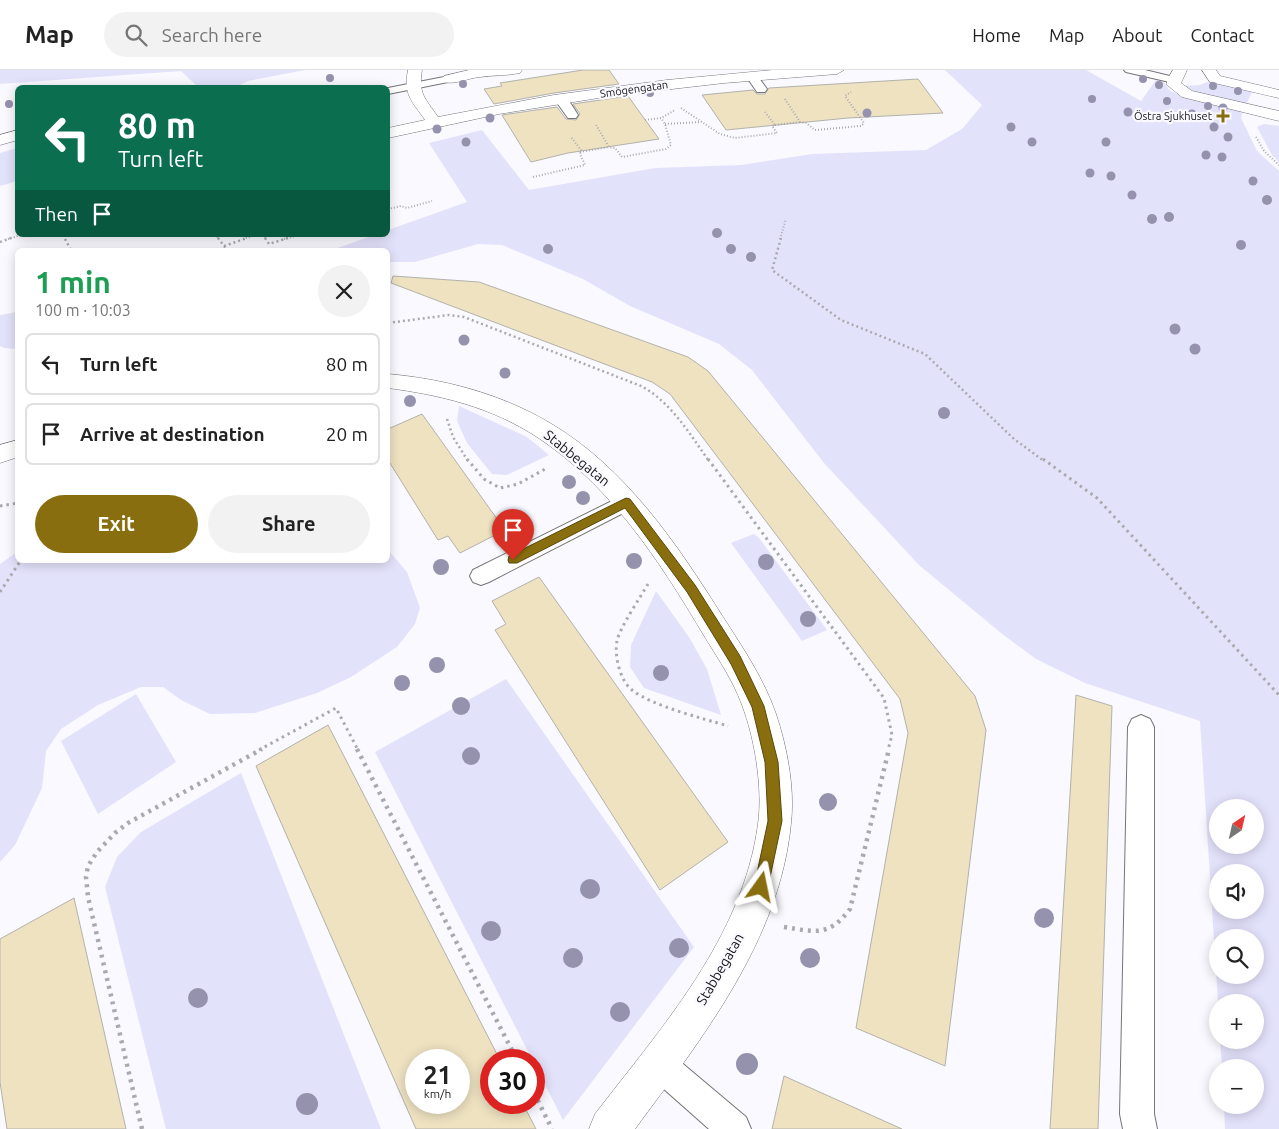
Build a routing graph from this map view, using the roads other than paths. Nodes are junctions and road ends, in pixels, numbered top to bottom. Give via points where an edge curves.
1 (416, 70) edge
2 (515, 70) edge
3 (837, 70) edge
4 (1130, 70) edge
5 (752, 76) junction
6 (1194, 76) edge
7 (449, 79) joint
8 (761, 89) dead end
9 (414, 90) junction
10 (390, 91) edge
11 (1279, 94) edge
12 (390, 100) edge
13 (561, 100) junction
14 (572, 115) dead end
15 (1279, 116) edge
16 (434, 122) junction
17 (390, 133) edge
18 (15, 136) edge
19 (0, 140) edge
20 (390, 381) edge
21 (15, 449) edge
22 (0, 454) edge
23 (626, 502) junction
24 (481, 576) dead end
25 (1141, 727) dead end
26 (659, 1064) junction
27 (610, 1129) edge
28 (734, 1129) edge
29 (1140, 1129) edge

1 - 9 street
2 - 7 street via 497,74 472,73
3 - 5 street, Smögengatan
4 - 6 lane
5 - 8 lane
5 - 13 street, Smögengatan
6 - 11 street
6 - 15 street via 1174,85 1188,94
7 - 9 lane
9 - 10 lane
9 - 12 lane
9 - 16 street
13 - 14 lane
13 - 16 street, Smögengatan
16 - 17 street, Smögengatan
18 - 19 street
20 - 23 street, Stabbegatan via 438,387 469,395 537,426 595,469
21 - 22 street
23 - 24 lane
23 - 26 street, Stabbegatan via 682,574 735,660 758,706 771,762 775,821 761,887 733,952
25 - 29 lane via 1137,1104
26 - 27 street, Stabbegatan
26 - 28 lane

